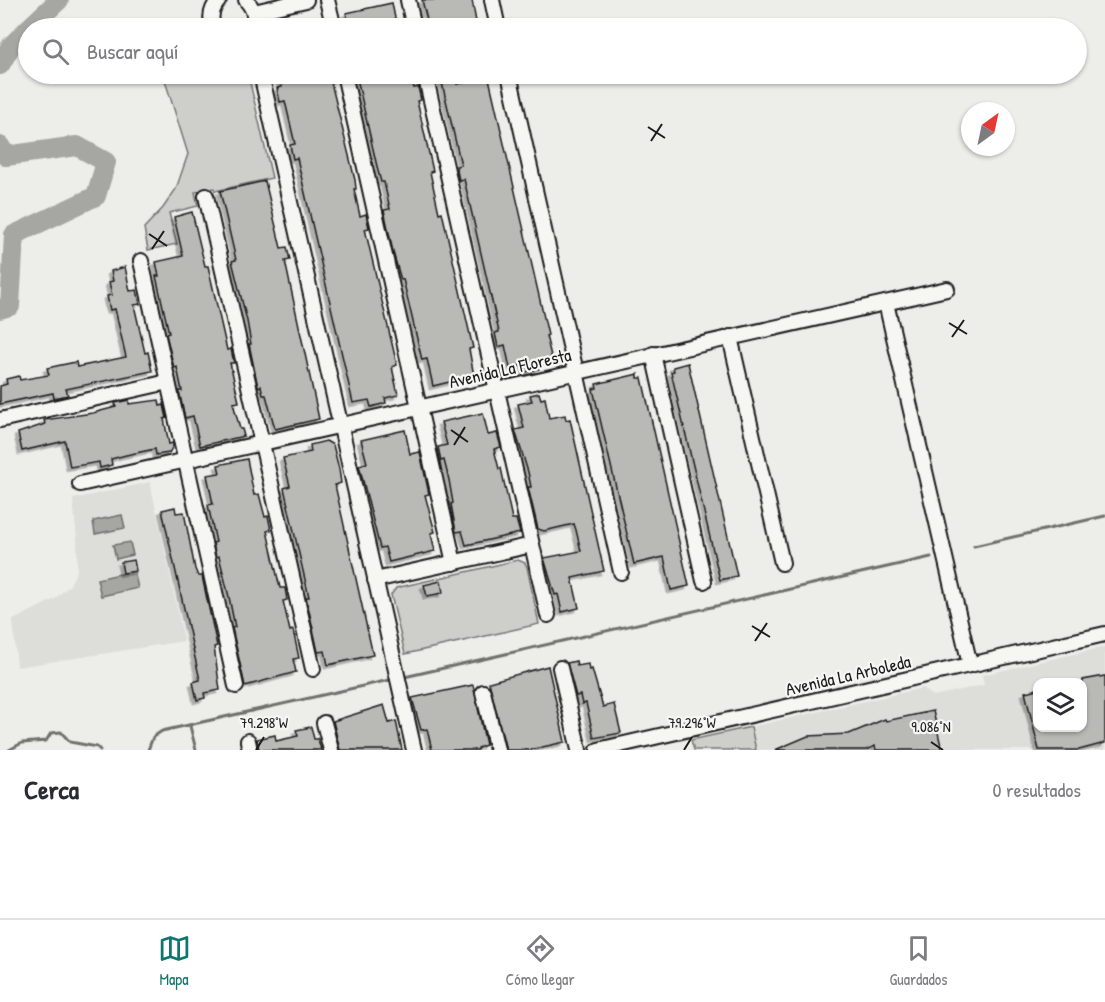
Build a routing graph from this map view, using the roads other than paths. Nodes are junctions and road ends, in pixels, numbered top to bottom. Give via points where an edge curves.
1 (219, 0) edge
2 (246, 0) edge
3 (306, 0) edge
4 (327, 0) edge
5 (408, 0) edge
6 (492, 0) edge
7 (254, 12) junction
8 (211, 18) edge
9 (255, 18) edge
10 (332, 18) edge
11 (412, 18) edge
12 (496, 18) edge
13 (263, 84) edge
14 (346, 84) edge
15 (426, 84) edge
16 (510, 84) edge
17 (206, 196) dead end
18 (141, 261) dead end
19 (947, 289) dead end
20 (886, 303) junction
21 (730, 337) junction
22 (653, 354) junction
23 (577, 371) junction
24 (168, 382) junction
25 (497, 390) junction
26 (420, 407) junction
27 (0, 420) edge
28 (340, 425) junction
29 (262, 443) junction
30 (186, 460) junction
31 (80, 484) dead end
32 (532, 545) junction
33 (454, 562) junction
34 (782, 563) dead end
35 (621, 572) dead end
36 (375, 580) junction
37 (704, 581) dead end
38 (548, 615) dead end
39 (1105, 634) edge
40 (970, 665) junction
41 (560, 668) dead end
42 (313, 669) dead end
43 (236, 686) dead end
44 (483, 692) dead end
45 (324, 723) dead end
46 (651, 744) edge
47 (331, 750) edge
48 (414, 750) edge
49 (497, 750) edge
50 (579, 750) edge
51 (598, 750) edge

1 - 8 street
2 - 7 street
3 - 7 street
4 - 10 street
5 - 11 street
6 - 12 street
7 - 9 street
13 - 28 street
14 - 26 street
15 - 25 street
16 - 23 street
17 - 29 street
18 - 24 street
19 - 20 street, Avenida La Floresta
20 - 21 street, Avenida La Floresta
20 - 40 street
21 - 22 street, Avenida La Floresta
21 - 34 street
22 - 23 street, Avenida La Floresta
22 - 37 street
23 - 25 street, Avenida La Floresta
23 - 35 street
24 - 27 street
24 - 30 street
25 - 26 street, Avenida La Floresta
25 - 32 street
26 - 28 street, Avenida La Floresta
26 - 33 street
28 - 29 street, Avenida La Floresta
28 - 36 street
29 - 30 street, Avenida La Floresta
29 - 42 street
30 - 31 street, Avenida La Floresta
30 - 43 street
32 - 33 street
32 - 38 street
33 - 36 street
36 - 48 street
39 - 40 street, Avenida La Arboleda
40 - 46 street, Avenida La Arboleda
41 - 50 street
44 - 49 street
45 - 47 street
46 - 51 street, Avenida La Arboleda

